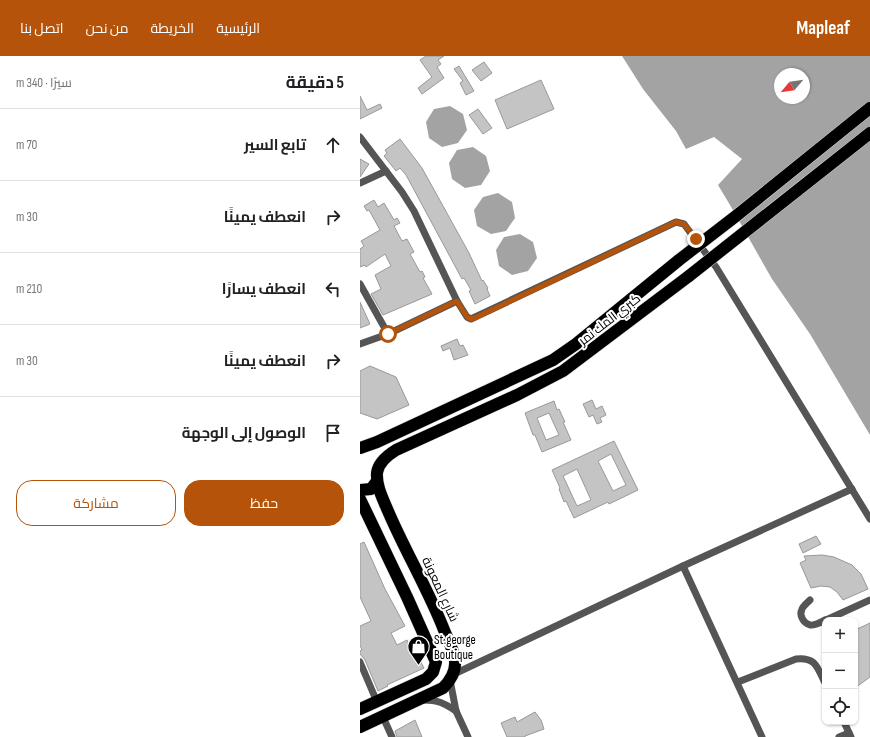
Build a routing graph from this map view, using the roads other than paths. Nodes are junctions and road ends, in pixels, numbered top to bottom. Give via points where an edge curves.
1 (870, 108) edge
2 (870, 133) edge
3 (360, 139) edge
4 (386, 171) junction
5 (360, 183) edge
6 (360, 284) edge
7 (457, 301) junction
8 (388, 334) junction
9 (360, 344) edge
10 (361, 448) edge
11 (377, 481) junction
12 (360, 490) edge
13 (852, 490) junction
14 (360, 499) edge
15 (363, 512) edge
16 (870, 519) edge
17 (683, 566) junction
18 (810, 600) dead end
19 (870, 600) edge
20 (832, 617) edge
21 (822, 621) edge
22 (360, 662) edge
23 (822, 677) edge
24 (451, 678) junction
25 (738, 682) junction
26 (417, 700) junction
27 (377, 702) junction
28 (360, 710) edge
29 (456, 711) junction
30 (383, 716) junction
31 (845, 725) edge
32 (360, 727) edge
33 (850, 735) edge
34 (392, 737) edge
35 (468, 737) edge
36 (762, 737) edge
37 (839, 737) edge

1 - 10 highway, كبري المك نمر, bridge via 553,360
2 - 11 highway, كبري المك نمر, bridge via 580,359 517,395 391,453 378,468
3 - 4 street
4 - 5 street
4 - 7 street via 414,211
6 - 8 street
7 - 8 street
7 - 13 street via 471,319 676,222 684,224 716,267
8 - 9 street
11 - 12 highway via 371,489
11 - 24 highway, شارع المعونة via 386,507 441,621 453,652 455,669
13 - 16 street
13 - 17 street
14 - 15 highway
15 - 27 highway via 407,597 436,662 433,672 426,679
17 - 24 street
17 - 25 street
18 - 21 street via 802,610 804,622 810,625
19 - 20 street
22 - 27 street
23 - 25 street via 812,661 806,658 796,659
24 - 26 highway via 443,688
24 - 29 street
25 - 36 street
26 - 29 street via 435,700
26 - 30 highway
27 - 28 highway
29 - 35 street
30 - 32 highway
30 - 34 street
31 - 33 street
33 - 37 street

